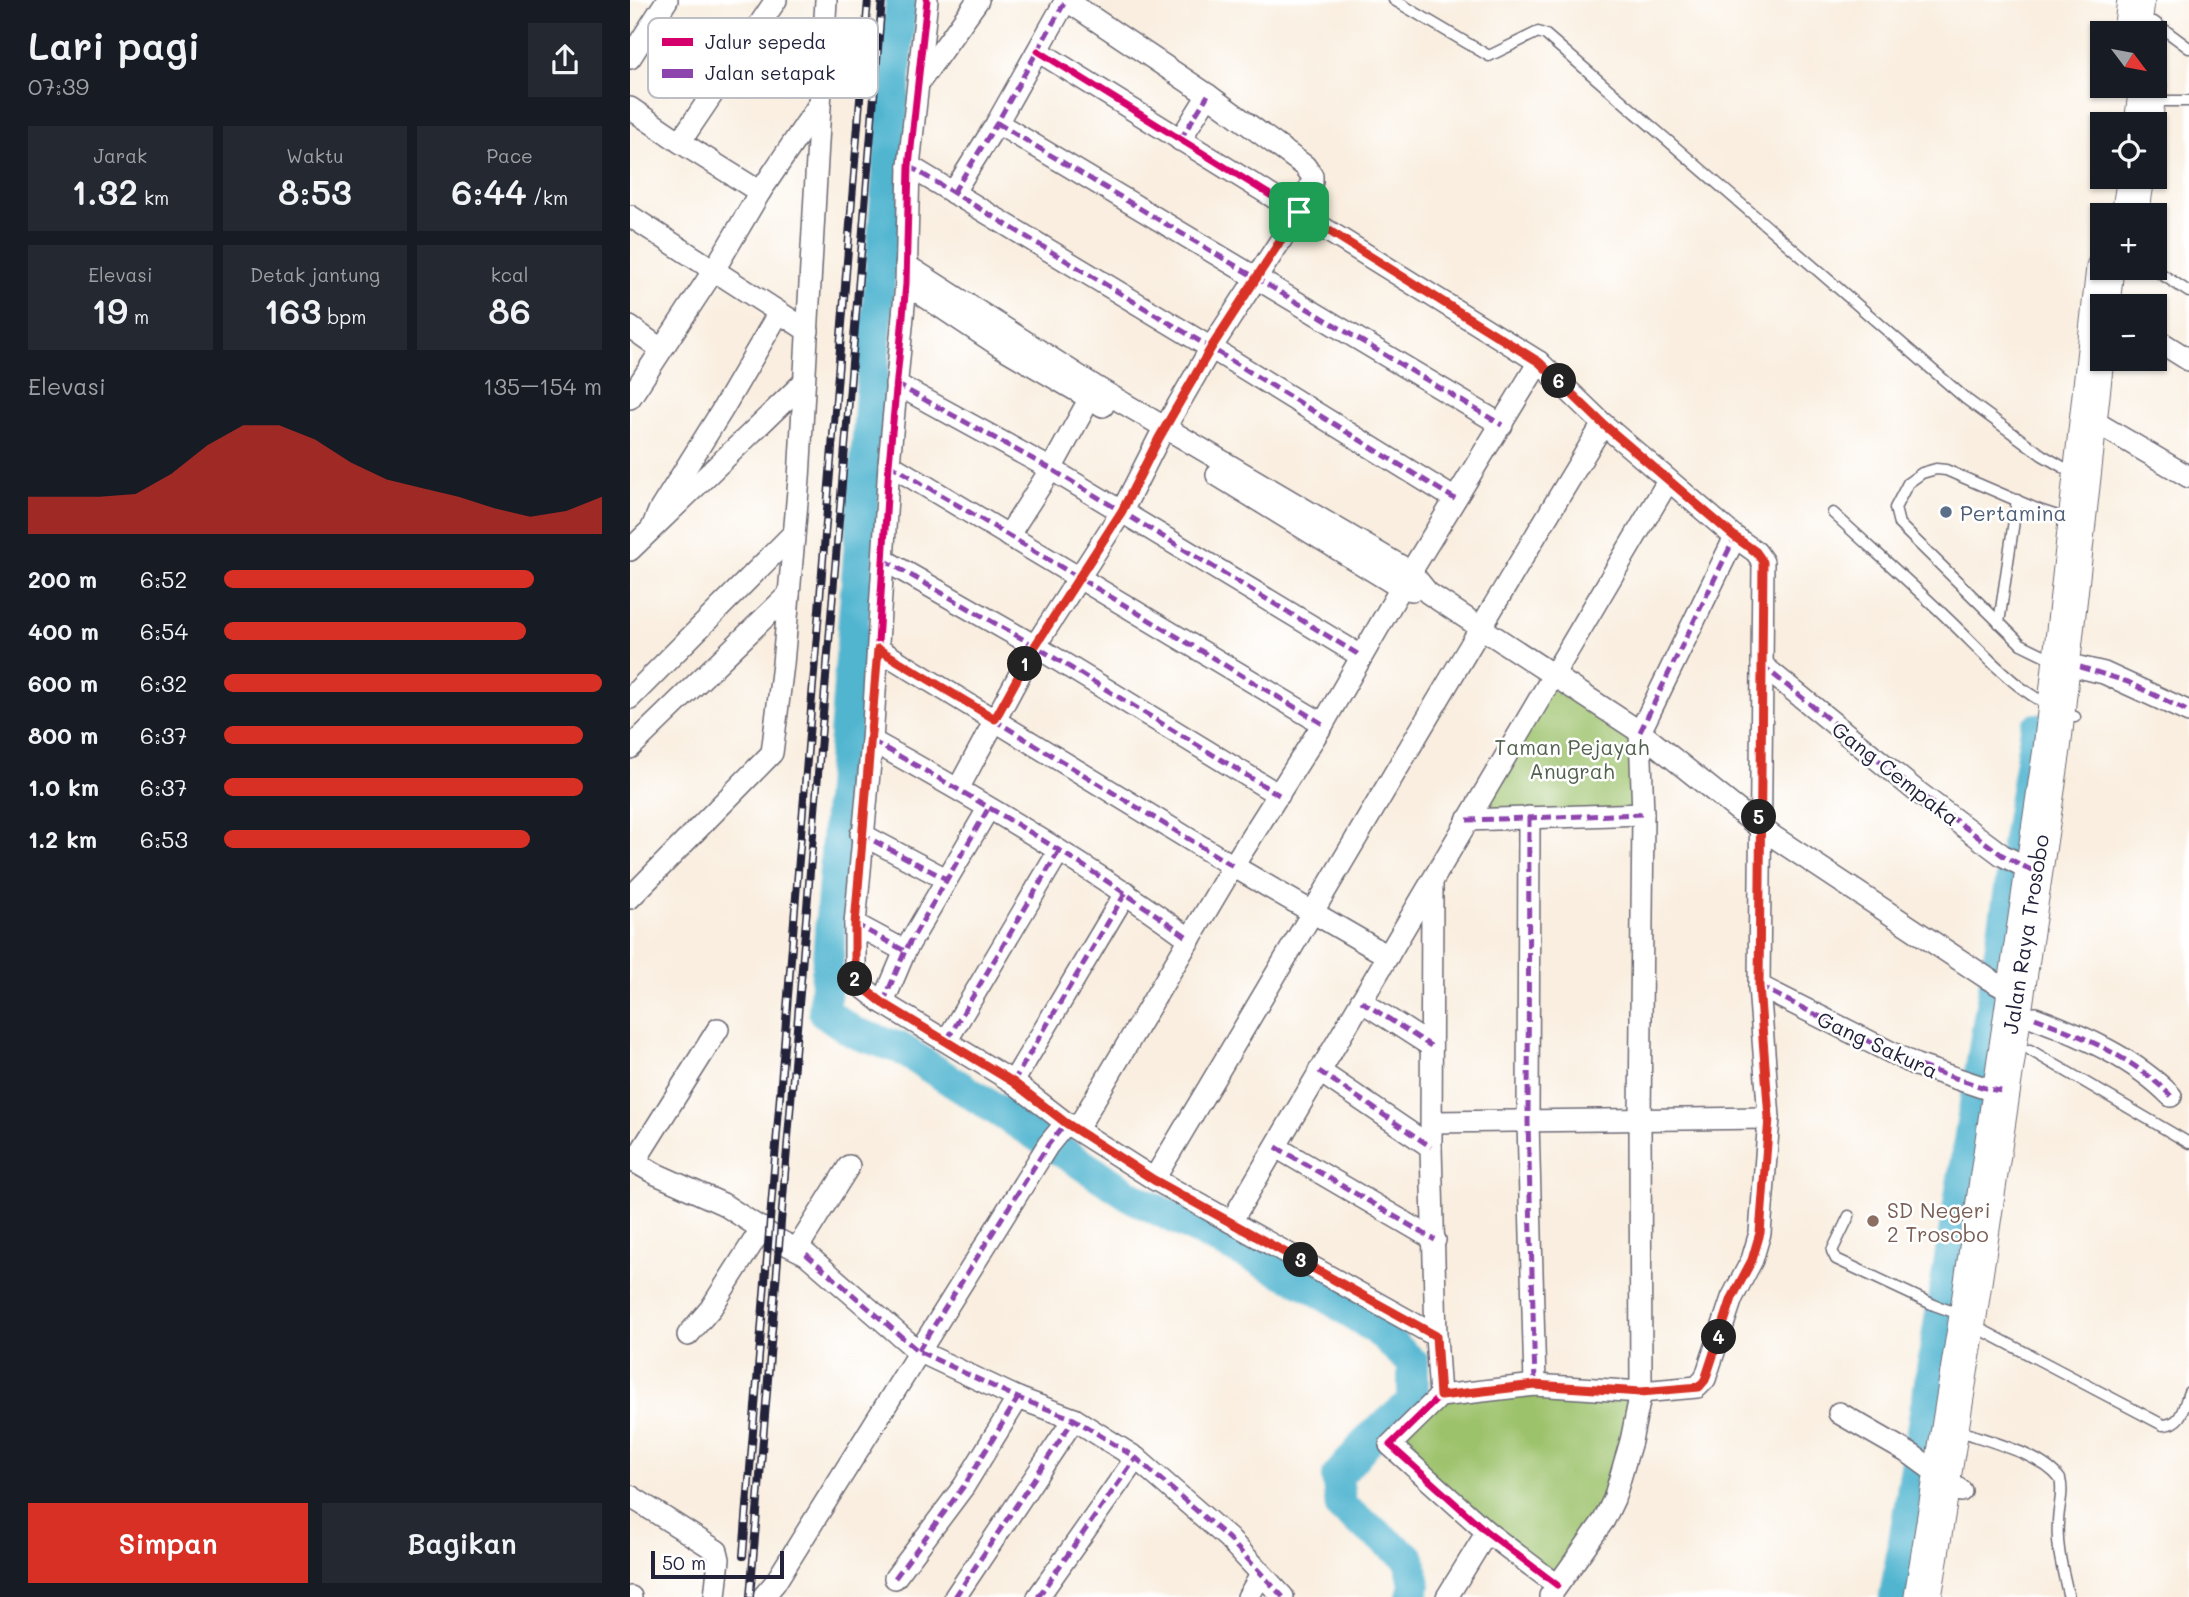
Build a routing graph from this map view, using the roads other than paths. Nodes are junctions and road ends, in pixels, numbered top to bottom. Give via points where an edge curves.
1 (667, 0) edge
2 (776, 0) edge
3 (826, 0) edge
4 (927, 0) edge
5 (978, 0) edge
6 (1066, 0) edge
7 (1394, 0) edge
8 (656, 18) edge
9 (764, 18) edge
10 (825, 18) edge
11 (2146, 18) edge
12 (648, 30) edge
13 (2189, 48) edge
14 (1038, 51) junction
15 (630, 58) edge
16 (919, 82) junction
17 (1208, 95) junction
18 (710, 98) edge
19 (820, 98) edge
20 (2189, 101) edge
21 (2137, 104) edge
22 (820, 105) junction
23 (630, 108) edge
24 (997, 122) junction
25 (1180, 140) junction
26 (681, 142) junction
27 (909, 166) junction
28 (760, 192) junction
29 (953, 193) junction
30 (1299, 212) junction
31 (630, 216) edge
32 (714, 270) junction
33 (906, 274) junction
34 (1257, 278) junction
35 (2167, 278) edge
36 (2104, 280) edge
37 (2189, 292) edge
38 (778, 314) junction
39 (630, 327) edge
40 (808, 331) junction
41 (2167, 346) edge
42 (1211, 348) junction
43 (661, 349) junction
44 (2189, 360) edge
45 (1539, 362) junction
46 (2110, 371) edge
47 (804, 382) junction
48 (896, 384) junction
49 (1093, 393) junction
50 (630, 398) edge
51 (1603, 424) junction
52 (1502, 425) junction
53 (2102, 426) junction
54 (1162, 433) junction
55 (889, 464) junction
56 (1051, 469) junction
57 (2080, 477) junction
58 (2189, 477) edge
59 (1668, 481) junction
60 (1455, 499) junction
61 (2017, 500) junction
62 (1122, 511) junction
63 (1833, 513) dead end
64 (2073, 521) junction
65 (652, 528) junction
66 (794, 533) junction
67 (1008, 536) junction
68 (1735, 537) junction
69 (630, 550) edge
70 (884, 560) junction
71 (1079, 579) junction
72 (1406, 580) junction
73 (789, 594) junction
74 (1999, 623) junction
75 (1479, 628) junction
76 (1035, 646) junction
77 (878, 649) junction
78 (1361, 656) junction
79 (2063, 662) junction
80 (1762, 666) junction
81 (1552, 677) junction
82 (630, 698) edge
83 (2049, 706) junction
84 (2189, 712) edge
85 (995, 719) junction
86 (1323, 724) junction
87 (1640, 732) junction
88 (872, 741) junction
89 (630, 748) edge
90 (958, 789) junction
91 (1279, 795) junction
92 (988, 809) junction
93 (1643, 814) junction
94 (1529, 817) junction
95 (1467, 820) junction
96 (1759, 827) junction
97 (862, 834) junction
98 (1059, 851) junction
99 (1233, 866) junction
100 (2022, 866) junction
101 (946, 879) junction
102 (1432, 881) junction
103 (1126, 892) junction
104 (630, 898) edge
105 (1314, 914) junction
106 (855, 924) junction
107 (1190, 939) junction
108 (905, 951) junction
109 (1388, 956) junction
110 (1759, 986) junction
111 (1361, 1001) junction
112 (883, 1003) junction
113 (2014, 1006) junction
114 (718, 1029) dead end
115 (947, 1040) junction
116 (1431, 1046) junction
117 (1319, 1071) junction
118 (1013, 1082) junction
119 (1986, 1088) junction
120 (2171, 1096) dead end
121 (1769, 1118) junction
122 (1640, 1120) junction
123 (1433, 1122) junction
124 (1528, 1122) junction
125 (1062, 1133) junction
126 (2189, 1143) edge
127 (1276, 1147) junction
128 (1431, 1147) junction
129 (633, 1160) edge
130 (849, 1166) dead end
131 (1154, 1180) junction
132 (1849, 1216) dead end
133 (1231, 1223) junction
134 (762, 1228) junction
135 (1435, 1240) junction
136 (797, 1249) junction
137 (1960, 1316) junction
138 (688, 1335) dead end
139 (1436, 1336) junction
140 (918, 1351) junction
141 (1535, 1385) junction
142 (1641, 1392) junction
143 (2189, 1392) edge
144 (1440, 1396) junction
145 (1018, 1398) junction
146 (1839, 1412) dead end
147 (1074, 1419) junction
148 (1969, 1434) junction
149 (1136, 1458) junction
150 (1937, 1472) junction
151 (630, 1496) edge
152 (1487, 1532) junction
153 (1261, 1574) junction
154 (895, 1578) dead end
155 (1554, 1593) edge
156 (2068, 1594) dead end
157 (715, 1597) edge
158 (764, 1597) edge
159 (955, 1597) edge
160 (1038, 1597) edge
161 (1248, 1597) edge
162 (1283, 1597) edge
163 (1447, 1597) edge
164 (1923, 1597) edge
165 (1945, 1597) edge

1 - 8 street
2 - 9 street
3 - 10 street
4 - 16 street
5 - 16 street
6 - 14 street
6 - 17 street
7 - 57 lane via 1489,55 1535,33 1545,35 1966,399
11 - 13 lane
12 - 15 street
14 - 24 street
14 - 25 street
16 - 27 street
17 - 25 street
17 - 30 street via 1309,170 1311,187
18 - 26 street
19 - 22 street
20 - 21 lane
22 - 28 street
22 - 40 street
23 - 26 street
24 - 29 street
24 - 34 street
25 - 30 street
26 - 28 street
27 - 29 street
27 - 33 street
28 - 32 street
29 - 42 street
30 - 34 street
30 - 45 street
31 - 32 street
32 - 38 street
32 - 43 street
33 - 48 street
33 - 49 street
34 - 42 street
34 - 52 street
35 - 37 lane
36 - 57 highway, Jalan Raya Trosobo
38 - 40 street
38 - 65 street
39 - 43 street
40 - 47 street
41 - 44 street
42 - 54 street
42 - 60 street
43 - 50 street
45 - 51 street
45 - 52 street
46 - 53 highway, Jalan Raya Trosobo
47 - 65 street
47 - 66 street
48 - 55 street
48 - 56 street
49 - 54 street
49 - 56 street
51 - 59 street
51 - 75 street
52 - 60 street
53 - 57 highway, Jalan Raya Trosobo
53 - 58 street
54 - 62 street
54 - 72 street
55 - 67 street
55 - 70 street
56 - 62 street
56 - 67 street
57 - 64 highway, Jalan Raya Trosobo
57 - 79 highway, Jalan Raya Trosobo
59 - 68 street
59 - 81 street
60 - 72 street
61 - 64 lane
61 - 74 lane
61 - 74 lane via 1936,469 1915,477 1895,508 1899,524
62 - 71 street
62 - 78 street
63 - 83 lane
64 - 79 highway, Jalan Raya Trosobo
65 - 69 street
66 - 73 street
66 - 82 street
67 - 71 street
68 - 80 street via 1756,552 1764,565
68 - 87 street
70 - 76 street
70 - 77 street
71 - 76 street
71 - 86 street
72 - 75 street
72 - 78 street
73 - 89 street
73 - 104 street via 772,754
74 - 79 lane via 2021,645
75 - 81 street
75 - 105 street
76 - 85 street
76 - 91 street
77 - 85 street
77 - 88 street
78 - 86 street
79 - 83 highway, Jalan Raya Trosobo
79 - 84 street via 2127,682
80 - 96 street
80 - 100 street, Gang Cempaka via 1915,790
81 - 87 street
81 - 95 street
83 - 100 highway, Jalan Raya Trosobo
83 - 113 highway, Jalan Raya Trosobo
85 - 90 street
85 - 99 street
86 - 91 street
87 - 93 street
87 - 96 street
88 - 90 street
88 - 97 street
90 - 92 street
91 - 99 street
92 - 98 street
92 - 101 street
93 - 94 street
93 - 122 street
94 - 95 street
94 - 124 street
95 - 102 street
96 - 110 street
96 - 113 street
97 - 101 street
97 - 106 street
98 - 103 street
98 - 115 street
99 - 105 street
99 - 107 street
100 - 113 highway, Jalan Raya Trosobo
101 - 108 street
102 - 109 street
102 - 116 street
103 - 107 street
103 - 118 street
105 - 109 street
105 - 131 street
106 - 108 street
106 - 112 street via 855,981
107 - 125 street
108 - 112 street
109 - 111 street
110 - 119 street, Gang Sakura via 1916,1065
110 - 121 street
111 - 116 street
111 - 117 street
112 - 115 street
113 - 119 highway, Jalan Raya Trosobo
113 - 120 street via 2080,1035 2155,1080
113 - 126 lane
113 - 137 highway, Jalan Raya Trosobo
114 - 129 street
115 - 118 street
116 - 123 street
117 - 127 street
117 - 128 street
118 - 125 street
119 - 137 highway, Jalan Raya Trosobo
121 - 122 street
121 - 142 street via 1760,1233 1705,1380 1697,1387
122 - 124 street
122 - 142 street
123 - 124 street
123 - 128 street
124 - 141 street
125 - 131 street
125 - 140 street
127 - 133 street
127 - 135 street
128 - 135 street
129 - 134 street
130 - 136 street
131 - 133 street
132 - 137 lane via 1832,1251 1836,1259
133 - 139 street
134 - 136 street
134 - 138 street via 711,1308
135 - 139 street
136 - 140 street
137 - 143 lane via 2158,1423 2176,1422
137 - 148 highway, Jalan Raya Trosobo
137 - 150 highway, Jalan Raya Trosobo
139 - 144 street
140 - 145 street
140 - 158 street
141 - 142 street
141 - 144 street
142 - 155 street via 1614,1499
144 - 152 street via 1390,1448
145 - 147 street
145 - 154 street via 964,1486
146 - 150 street
147 - 149 street
147 - 159 street
148 - 150 highway, Jalan Raya Trosobo
148 - 156 lane via 2040,1463 2060,1479 2059,1548
149 - 153 street via 1228,1538
149 - 160 street
150 - 164 highway, Jalan Raya Trosobo
150 - 165 highway, Jalan Raya Trosobo
151 - 157 street via 717,1550
152 - 155 street
152 - 163 street
153 - 161 street
153 - 162 street

